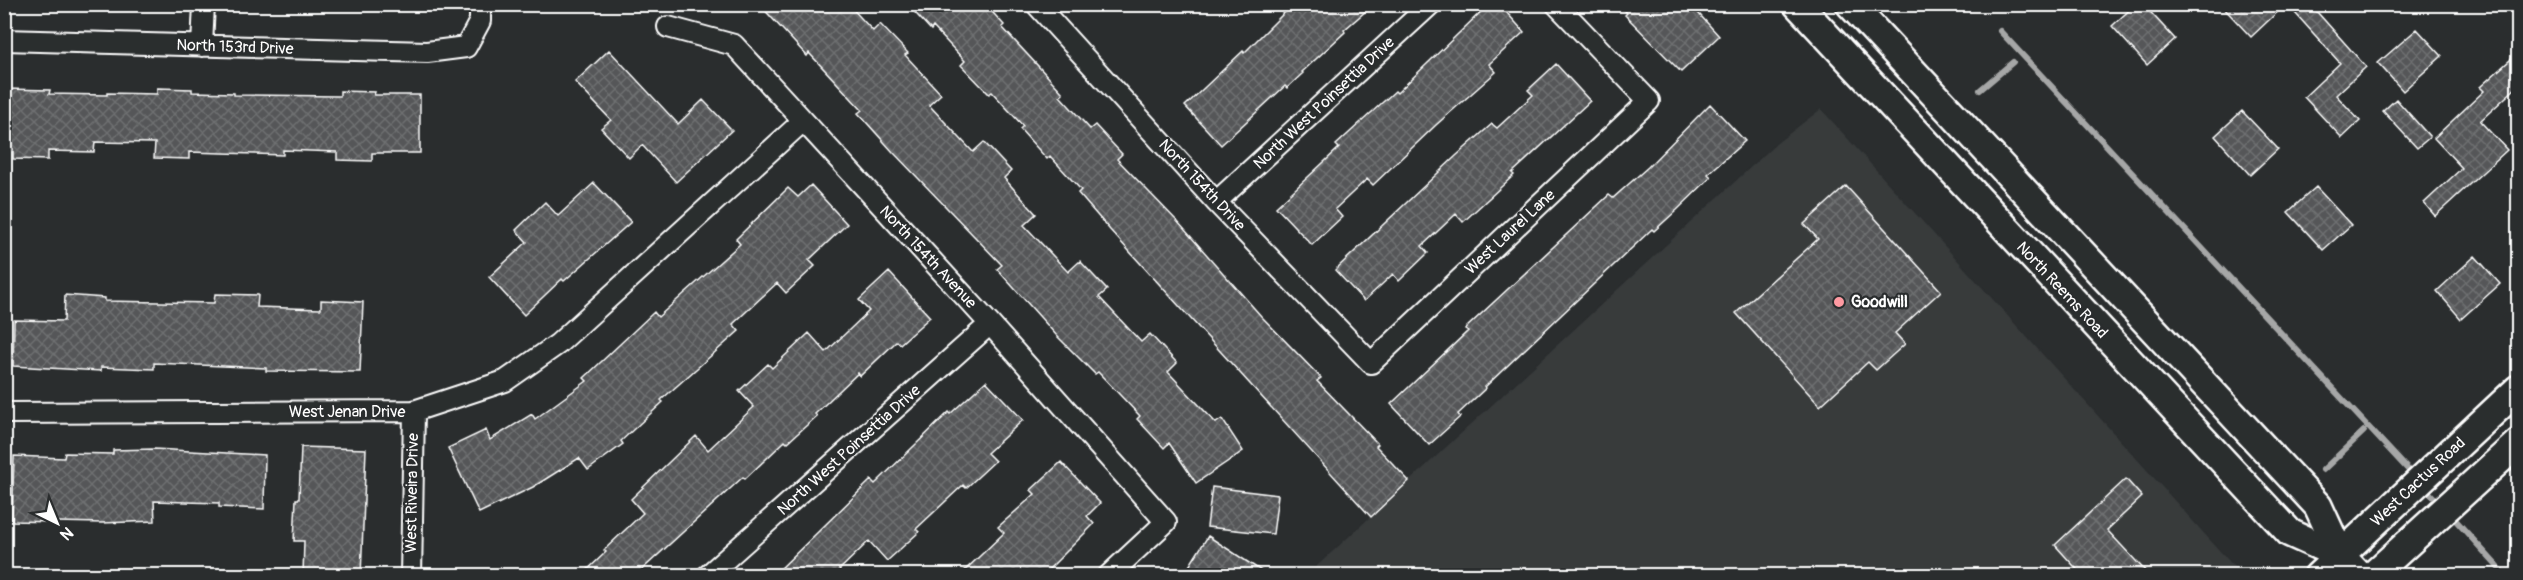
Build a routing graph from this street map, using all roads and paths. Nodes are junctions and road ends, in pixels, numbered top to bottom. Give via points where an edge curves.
1 (204, 4) edge
2 (480, 4) edge
3 (1036, 4) edge
4 (1431, 4) edge
5 (1556, 4) edge
6 (1797, 4) edge
7 (1850, 4) edge
8 (668, 27) dead end
9 (4, 40) edge
10 (202, 46) junction
11 (1918, 78) junction
12 (1891, 104) junction
13 (803, 121) junction
14 (1216, 202) junction
15 (990, 324) junction
16 (1371, 363) joint
17 (2518, 389) edge
18 (414, 411) junction
19 (4, 413) edge
20 (2518, 443) edge
21 (2341, 556) junction
22 (411, 576) edge
23 (707, 576) edge
24 (1108, 576) edge
25 (2318, 576) edge
26 (2360, 576) edge
27 (2372, 576) edge

1 - 10 street
2 - 10 street, North 153rd Drive via 480,21 466,47 427,52
3 - 14 street, North 154th Drive
4 - 14 street, North West Poinsettia Drive
5 - 16 street, West Laurel Lane via 1649,101
6 - 12 main road, North Reems Road
7 - 11 main road, North Reems Road
8 - 13 street, North 154th Avenue via 734,45
9 - 10 street, North 153rd Drive
11 - 12 main road
11 - 21 main road, North Reems Road via 2318,507
12 - 21 main road, North Reems Road via 2290,533
13 - 15 street, North 154th Avenue
13 - 18 street, West Jenan Drive via 558,344 505,381
14 - 16 street, North 154th Drive
15 - 23 street, North West Poinsettia Drive
15 - 24 street, North 154th Avenue via 1166,522
17 - 21 main road, West Cactus Road
18 - 19 street, West Jenan Drive
18 - 22 street, West Riveira Drive
20 - 27 main road
21 - 25 main road, West Cactus Road
21 - 26 main road, North Reems Road

